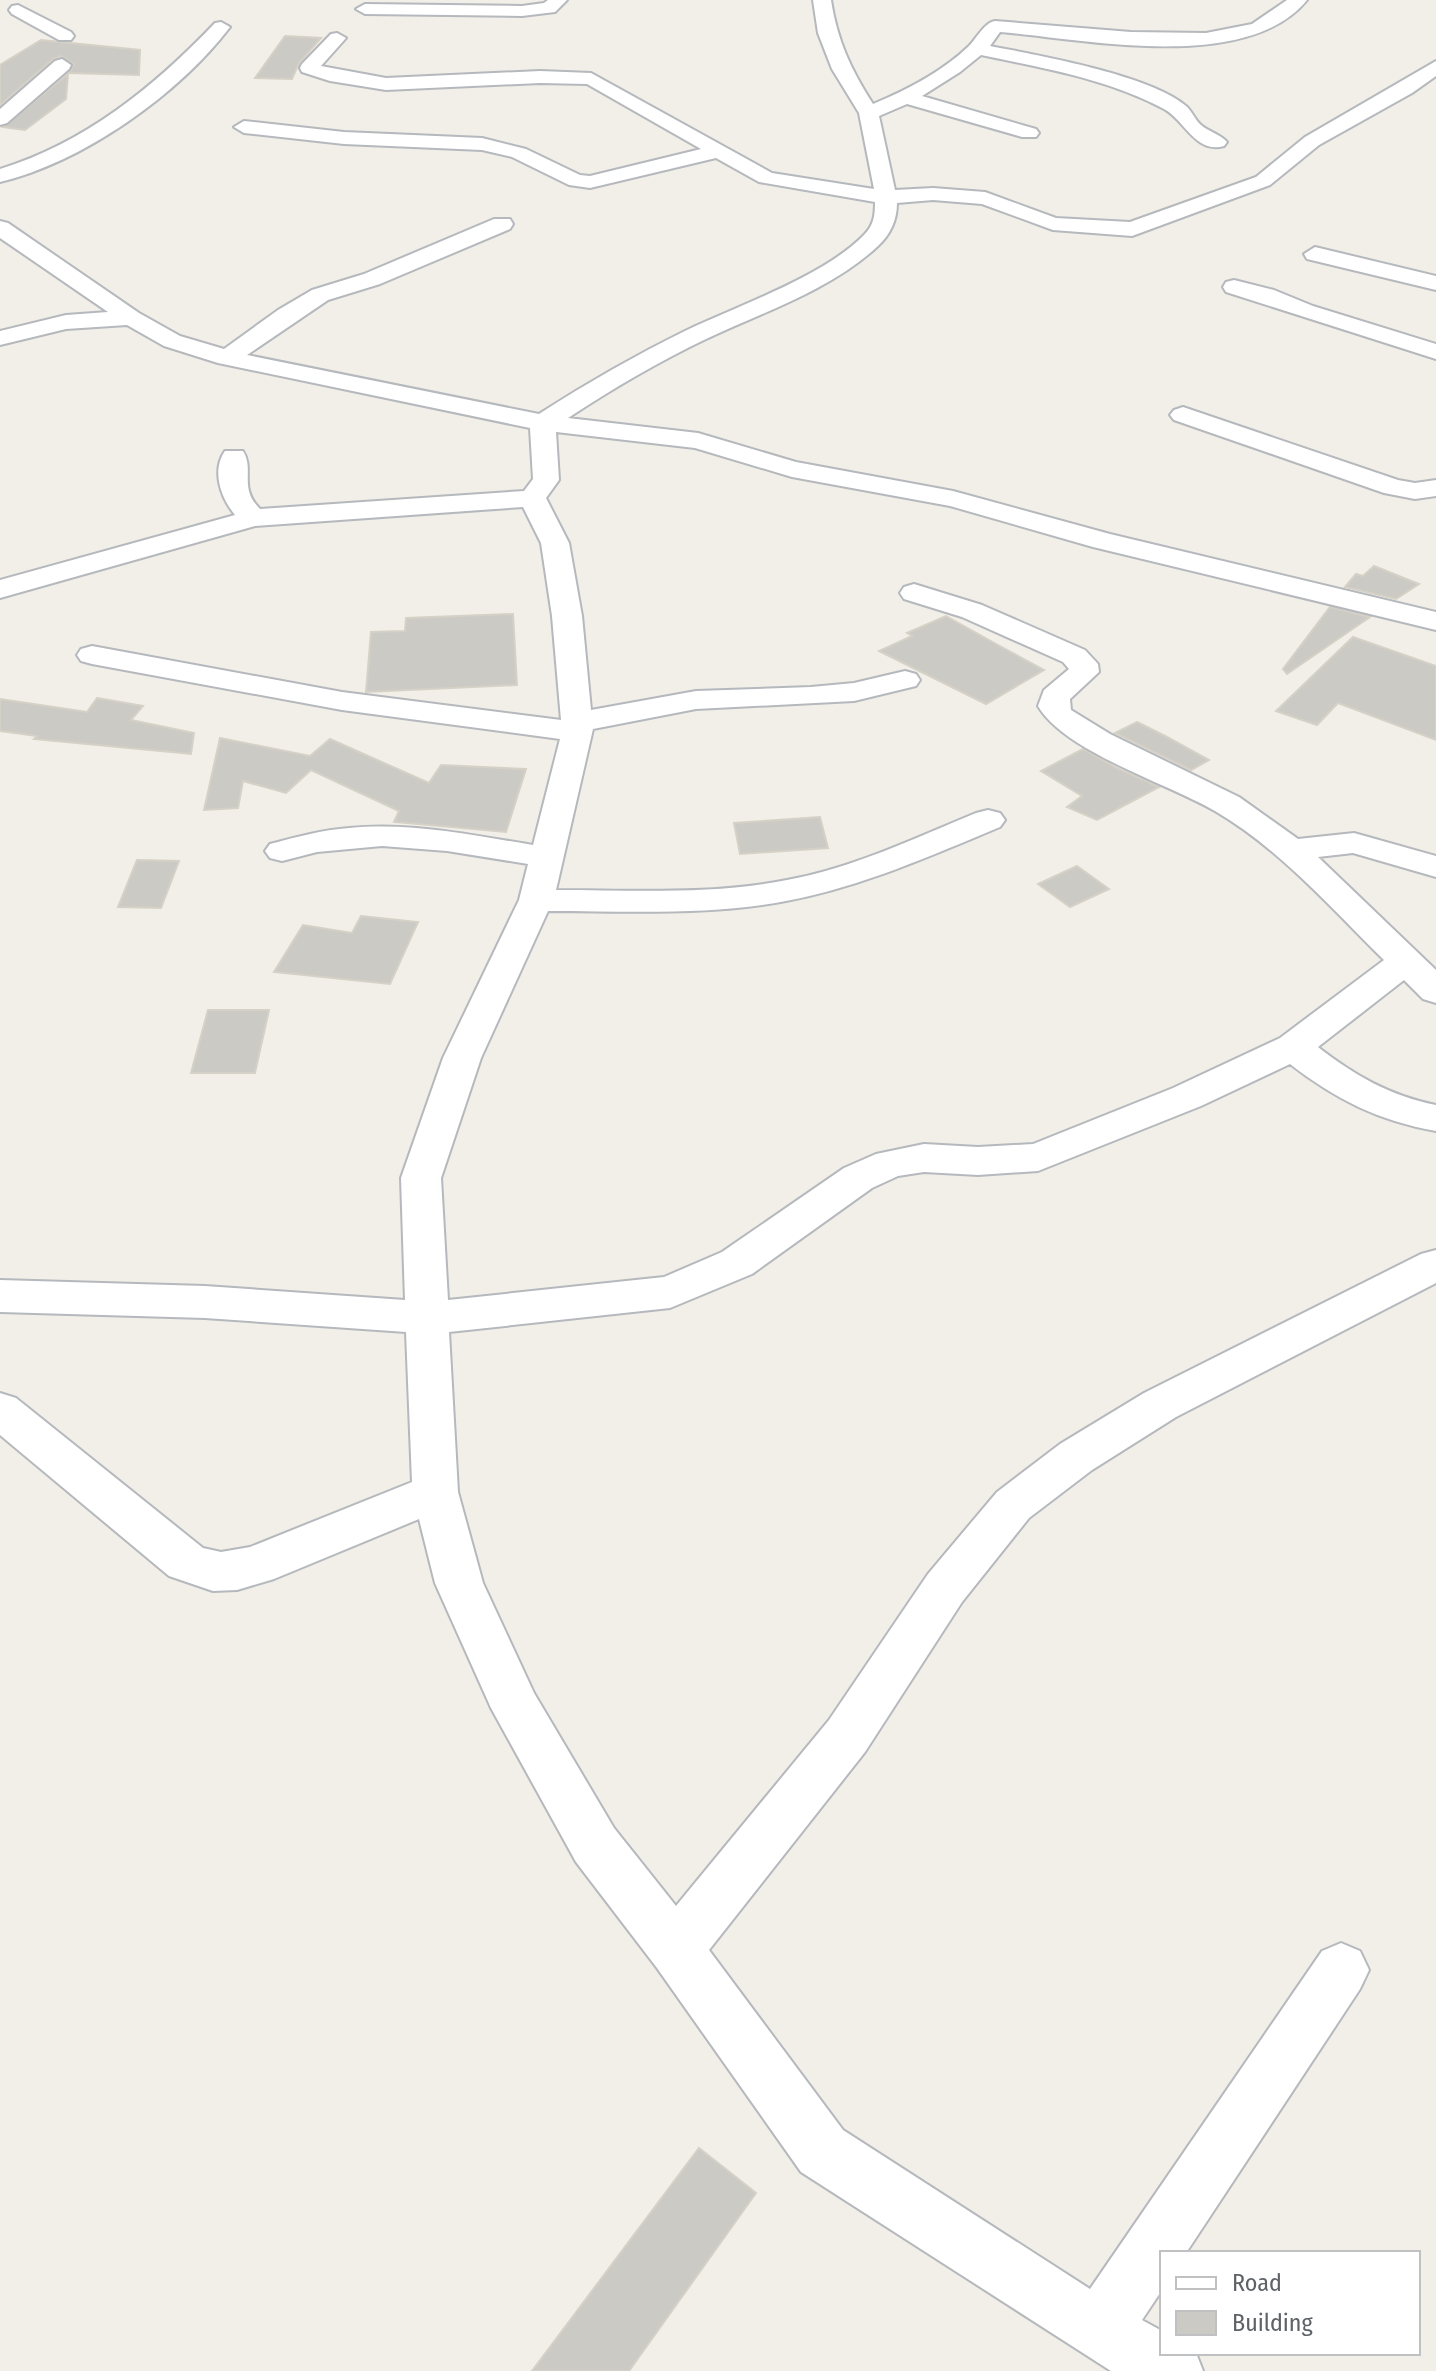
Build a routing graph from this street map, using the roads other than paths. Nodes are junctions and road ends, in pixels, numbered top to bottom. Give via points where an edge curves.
1 (558, 0) edge
2 (822, 0) edge
3 (1298, 0) edge
4 (1015, 3) dead end
5 (17, 8) edge
6 (365, 9) dead end
7 (995, 26) junction
8 (221, 27) dead end
9 (65, 36) dead end
10 (337, 38) dead end
11 (980, 49) junction
12 (62, 65) dead end
13 (1436, 67) edge
14 (908, 98) junction
15 (869, 113) junction
16 (0, 119) edge
17 (244, 127) dead end
18 (1029, 133) dead end
19 (1217, 142) dead end
20 (716, 152) junction
21 (0, 176) edge
22 (886, 197) junction
23 (502, 224) dead end
24 (5, 236) edge
25 (1315, 254) dead end
26 (1436, 262) edge
27 (1408, 275) junction
28 (1436, 283) edge
29 (1234, 287) dead end
30 (131, 318) junction
31 (1423, 328) dead end
32 (0, 338) edge
33 (1400, 340) junction
34 (1436, 352) edge
35 (227, 358) junction
36 (1183, 415) dead end
37 (543, 423) junction
38 (234, 457) dead end
39 (1436, 488) edge
40 (532, 498) junction
41 (253, 518) junction
42 (0, 589) edge
43 (914, 593) dead end
44 (1436, 621) edge
45 (92, 655) dead end
46 (905, 680) dead end
47 (579, 727) junction
48 (988, 820) dead end
49 (1291, 850) junction
50 (282, 851) dead end
51 (1436, 867) edge
52 (542, 879) junction
53 (1405, 962) junction
54 (1436, 991) edge
55 (1293, 1047) junction
56 (1436, 1118) edge
57 (1436, 1265) edge
58 (0, 1296) edge
59 (428, 1318) junction
60 (0, 1410) edge
61 (435, 1492) junction
62 (676, 1949) junction
63 (1341, 1970) dead end
64 (1099, 2330) junction
65 (1172, 2371) edge

1 - 6 street via 549,8 522,11
2 - 15 street via 841,69
3 - 7 street via 1256,29 1189,39
4 - 7 street
5 - 9 street
7 - 11 street
8 - 21 street via 188,64 107,124 55,158
10 - 20 street via 309,68 386,84 591,79
11 - 14 street
11 - 19 street via 1124,86 1175,107 1196,131
12 - 16 street
13 - 22 street via 1312,141 1263,181 1132,229 1053,224 985,198
14 - 15 street
14 - 18 street
15 - 22 street
17 - 20 street via 482,144 590,182
20 - 22 street via 766,178
22 - 37 street via 881,228 846,261 606,382
23 - 35 street via 320,295
24 - 30 street
25 - 27 street
26 - 27 street
27 - 28 street
29 - 33 street
30 - 32 street via 66,322
30 - 35 street via 172,341
31 - 33 street
33 - 34 street
35 - 37 street
36 - 39 street via 1393,487
37 - 40 street via 546,480
37 - 44 street via 698,441 792,469 953,499
38 - 41 street via 233,494
40 - 41 street
40 - 47 street via 555,543
41 - 42 street
43 - 49 street via 972,611 1074,656 1084,672 1055,696 1059,716 1227,804
45 - 47 street via 342,701
46 - 47 street via 854,692 696,700
47 - 52 street
48 - 52 street via 845,877 786,891 714,900
49 - 51 street via 1354,843
49 - 53 street
50 - 52 street via 318,839 411,837
52 - 59 street via 462,1058 421,1178
53 - 54 street
53 - 55 street
55 - 56 street via 1372,1102
55 - 59 street via 1038,1157 924,1158 890,1164 858,1178 737,1263 670,1292
57 - 62 street via 1160,1405 1076,1457 1013,1505 945,1588 847,1736
58 - 59 street via 205,1302
59 - 61 street
60 - 61 street via 186,1562 212,1573 257,1565
61 - 62 street via 459,1583 516,1708 595,1845
62 - 64 street via 822,2151
63 - 64 street
64 - 65 street

